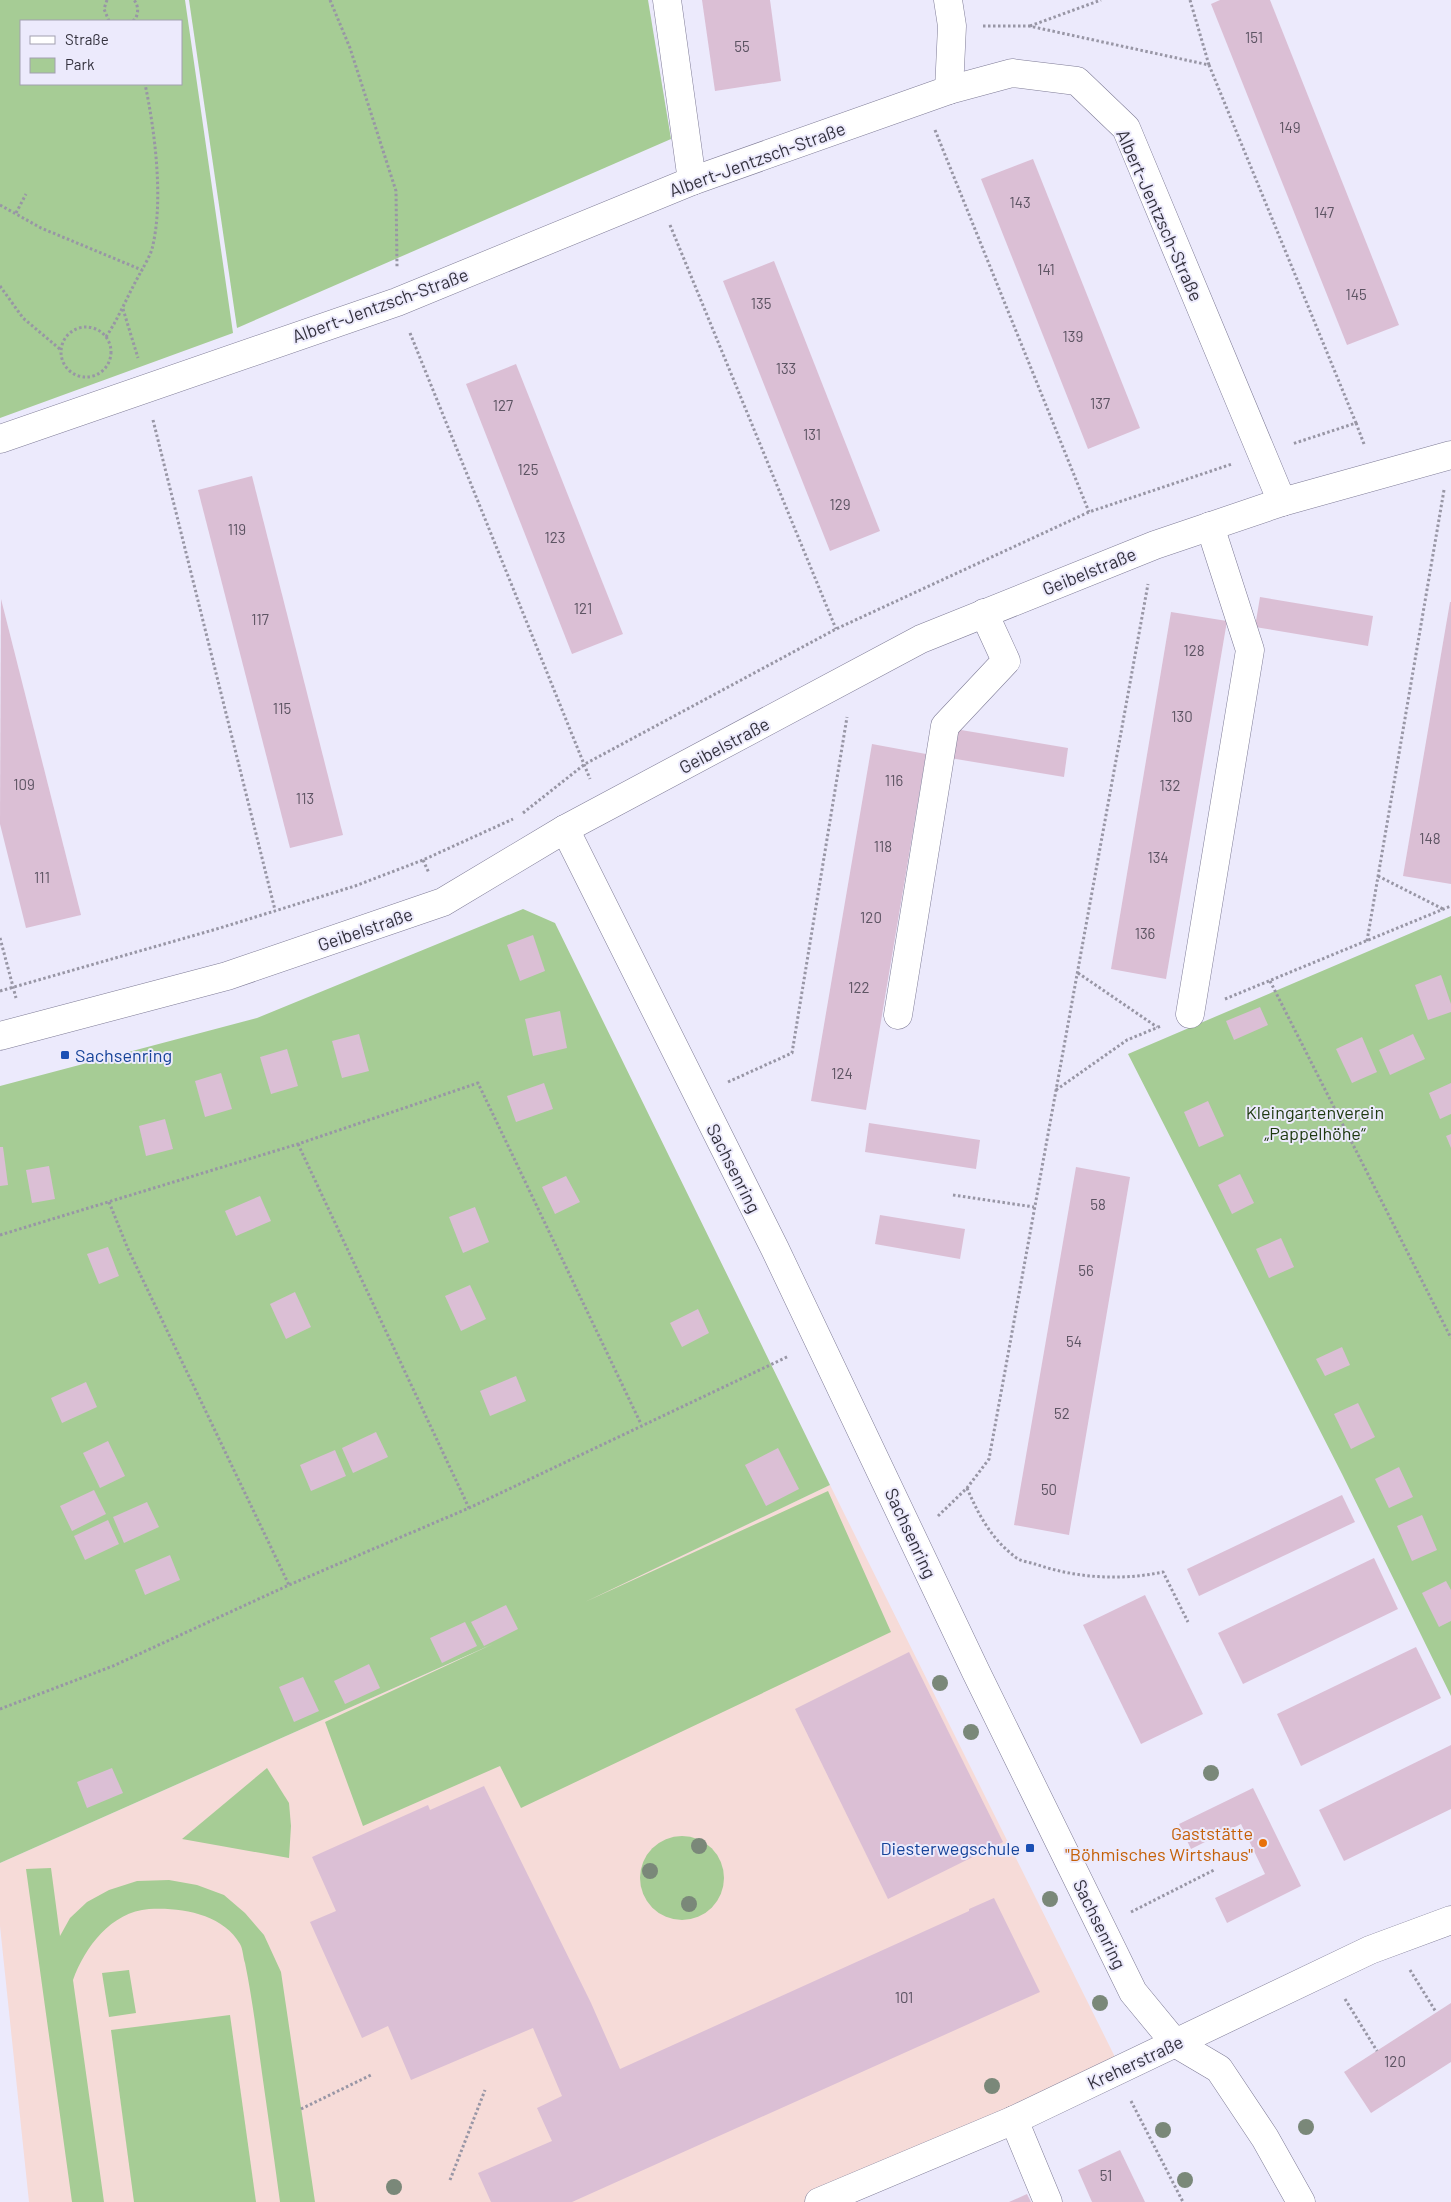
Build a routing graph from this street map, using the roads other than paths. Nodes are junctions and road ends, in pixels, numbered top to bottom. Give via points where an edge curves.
1 (667, 0) edge
2 (950, 13) edge
3 (949, 90) junction
4 (692, 181) junction
5 (0, 439) edge
6 (1450, 455) edge
7 (1282, 502) junction
8 (1210, 526) junction
9 (984, 613) junction
10 (565, 829) junction
11 (1190, 1014) road end
12 (898, 1015) dead end
13 (0, 1036) edge
14 (1451, 1920) edge
15 (1176, 2043) junction
16 (1014, 2120) junction
17 (819, 2202) edge
18 (1048, 2202) edge
19 (1301, 2202) edge

1 - 4 street
2 - 3 street
3 - 4 street, Albert-Jentzsch-Straße
3 - 7 street, Albert-Jentzsch-Straße via 1012,73 1077,81 1126,128
4 - 5 street, Albert-Jentzsch-Straße via 397,302
6 - 7 street, Geibelstraße
7 - 8 street, Geibelstraße
8 - 9 street, Geibelstraße
8 - 11 street via 1250,650
9 - 10 street, Geibelstraße via 921,639
9 - 12 street via 1006,661 945,726
10 - 13 street, Geibelstraße via 442,902 227,976
10 - 15 street, Sachsenring via 776,1249 1132,1992
14 - 15 street, Kreherstraße via 1392,1942
15 - 16 street, Kreherstraße
15 - 19 street, Sachsenring via 1219,2069 1265,2138
16 - 17 street, Kreherstraße
16 - 18 street

